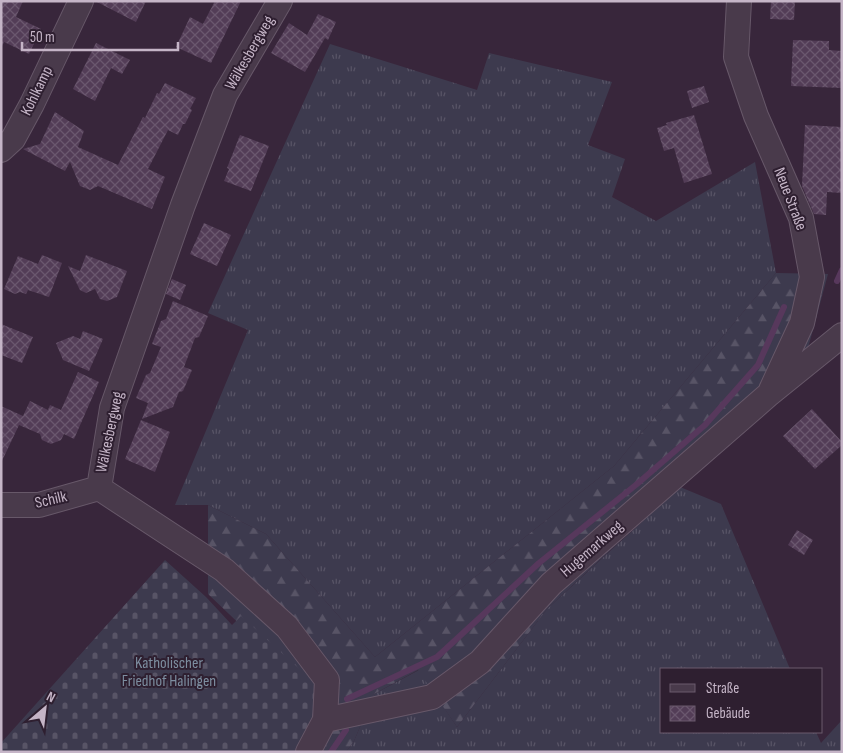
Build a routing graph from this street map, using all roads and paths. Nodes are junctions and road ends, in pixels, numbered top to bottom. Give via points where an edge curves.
1 (81, 1) edge
2 (280, 1) edge
3 (739, 1) edge
4 (1, 150) edge
5 (842, 335) edge
6 (768, 395) junction
7 (99, 488) junction
8 (1, 505) edge
9 (324, 720) junction
10 (308, 752) edge

1 - 4 street, Kohlkamp via 13,139
2 - 7 street, Wälkesbergweg via 225,95 182,205 112,408
3 - 6 street, Neue Straße via 736,57 756,116 801,218 812,277 802,323
5 - 6 street, Hugemarkweg
6 - 9 street, Hugemarkweg via 552,584 480,662 432,698
7 - 8 street, Schilk via 39,505
7 - 9 street, Wälkesbergweg via 224,570 288,627 327,680
9 - 10 street, Wälkesbergweg

